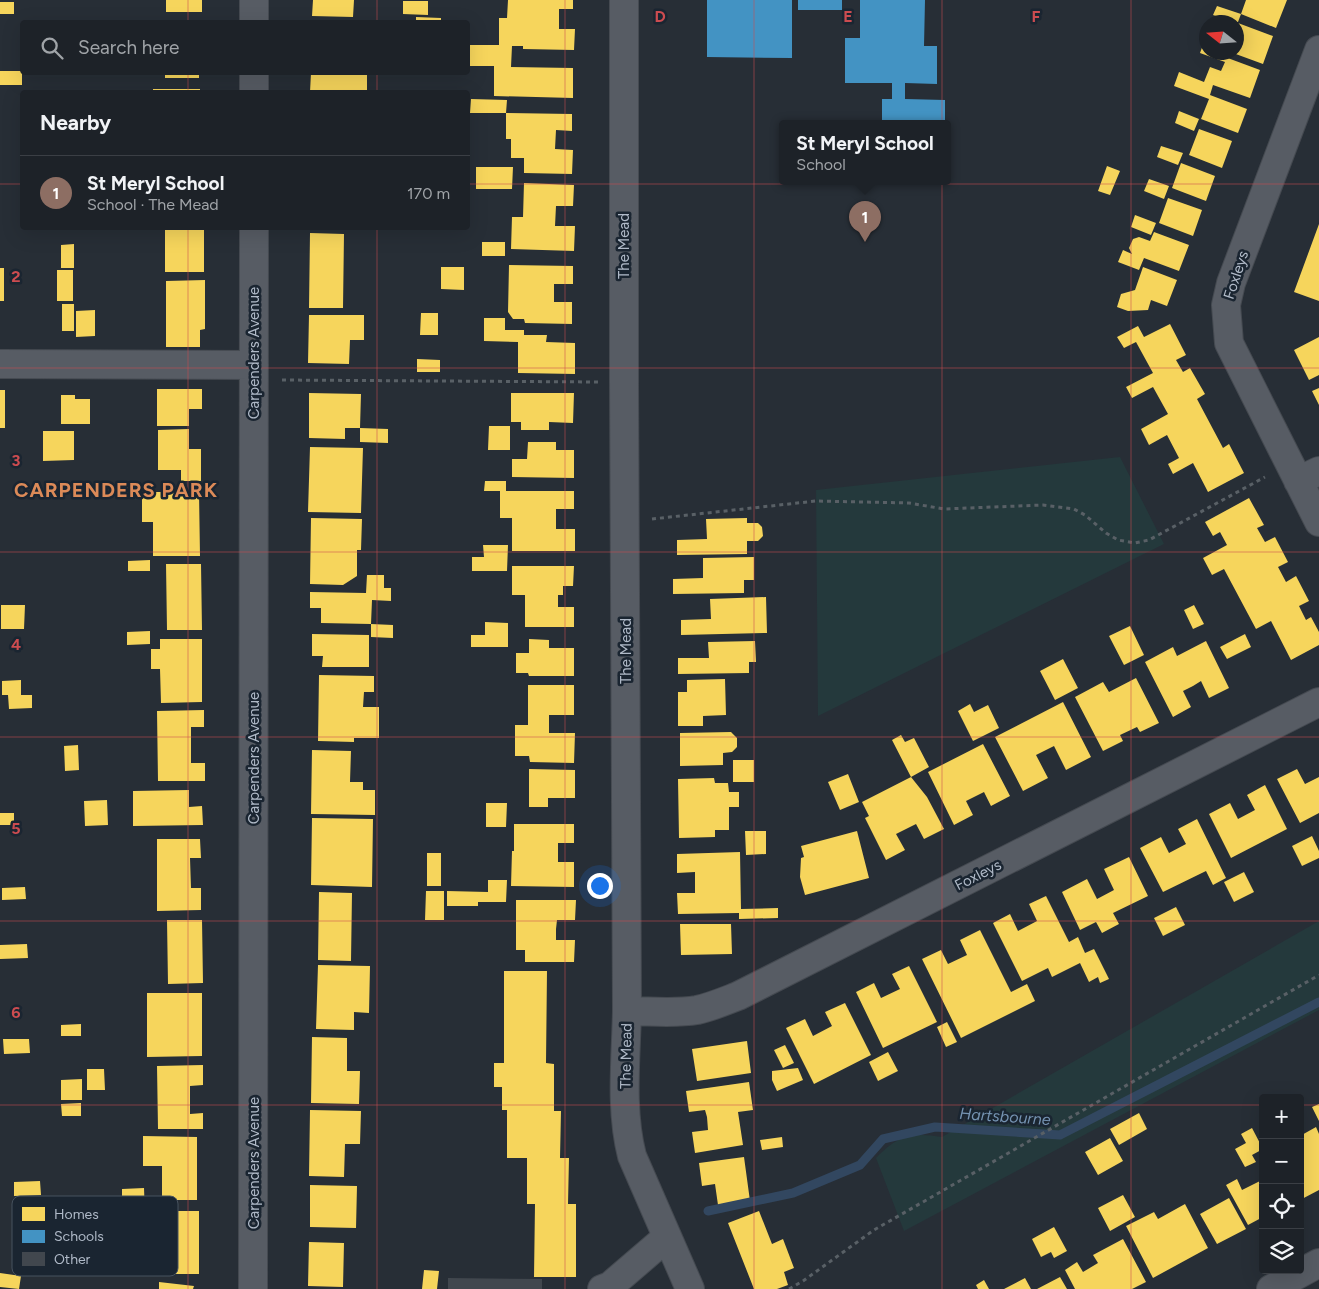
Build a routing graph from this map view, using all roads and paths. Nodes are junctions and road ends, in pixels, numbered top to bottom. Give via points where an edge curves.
1 (254, 0) edge
2 (624, 0) edge
3 (254, 20) edge
4 (1319, 50) edge
5 (254, 75) edge
6 (254, 90) edge
7 (254, 230) edge
8 (0, 364) edge
9 (255, 372) junction
10 (624, 382) junction
11 (1302, 472) edge
12 (626, 522) junction
13 (1319, 522) edge
14 (1319, 702) edge
15 (1319, 975) edge
16 (627, 1011) junction
17 (667, 1237) junction
18 (1319, 1263) edge
19 (253, 1289) edge
20 (602, 1289) edge
21 (690, 1289) edge
22 (789, 1289) edge
23 (1271, 1289) edge

1 - 3 street
2 - 10 street, The Mead
4 - 11 street, Foxleys via 1231,283 1226,305 1229,343
5 - 6 street
7 - 9 street, Carpenders Avenue
8 - 9 street
9 - 10 path
9 - 19 street, Carpenders Avenue
10 - 12 street, The Mead
11 - 12 path via 1149,540 1135,543 1106,534 1074,509 1043,505 944,510 908,503 816,501
11 - 13 street, Foxleys
12 - 16 street, The Mead
14 - 16 street, Foxleys via 738,996 697,1010
15 - 22 path via 889,1221 804,1282
16 - 17 street, The Mead via 627,1136
17 - 20 street via 610,1286
17 - 21 street, The Mead
18 - 23 street

